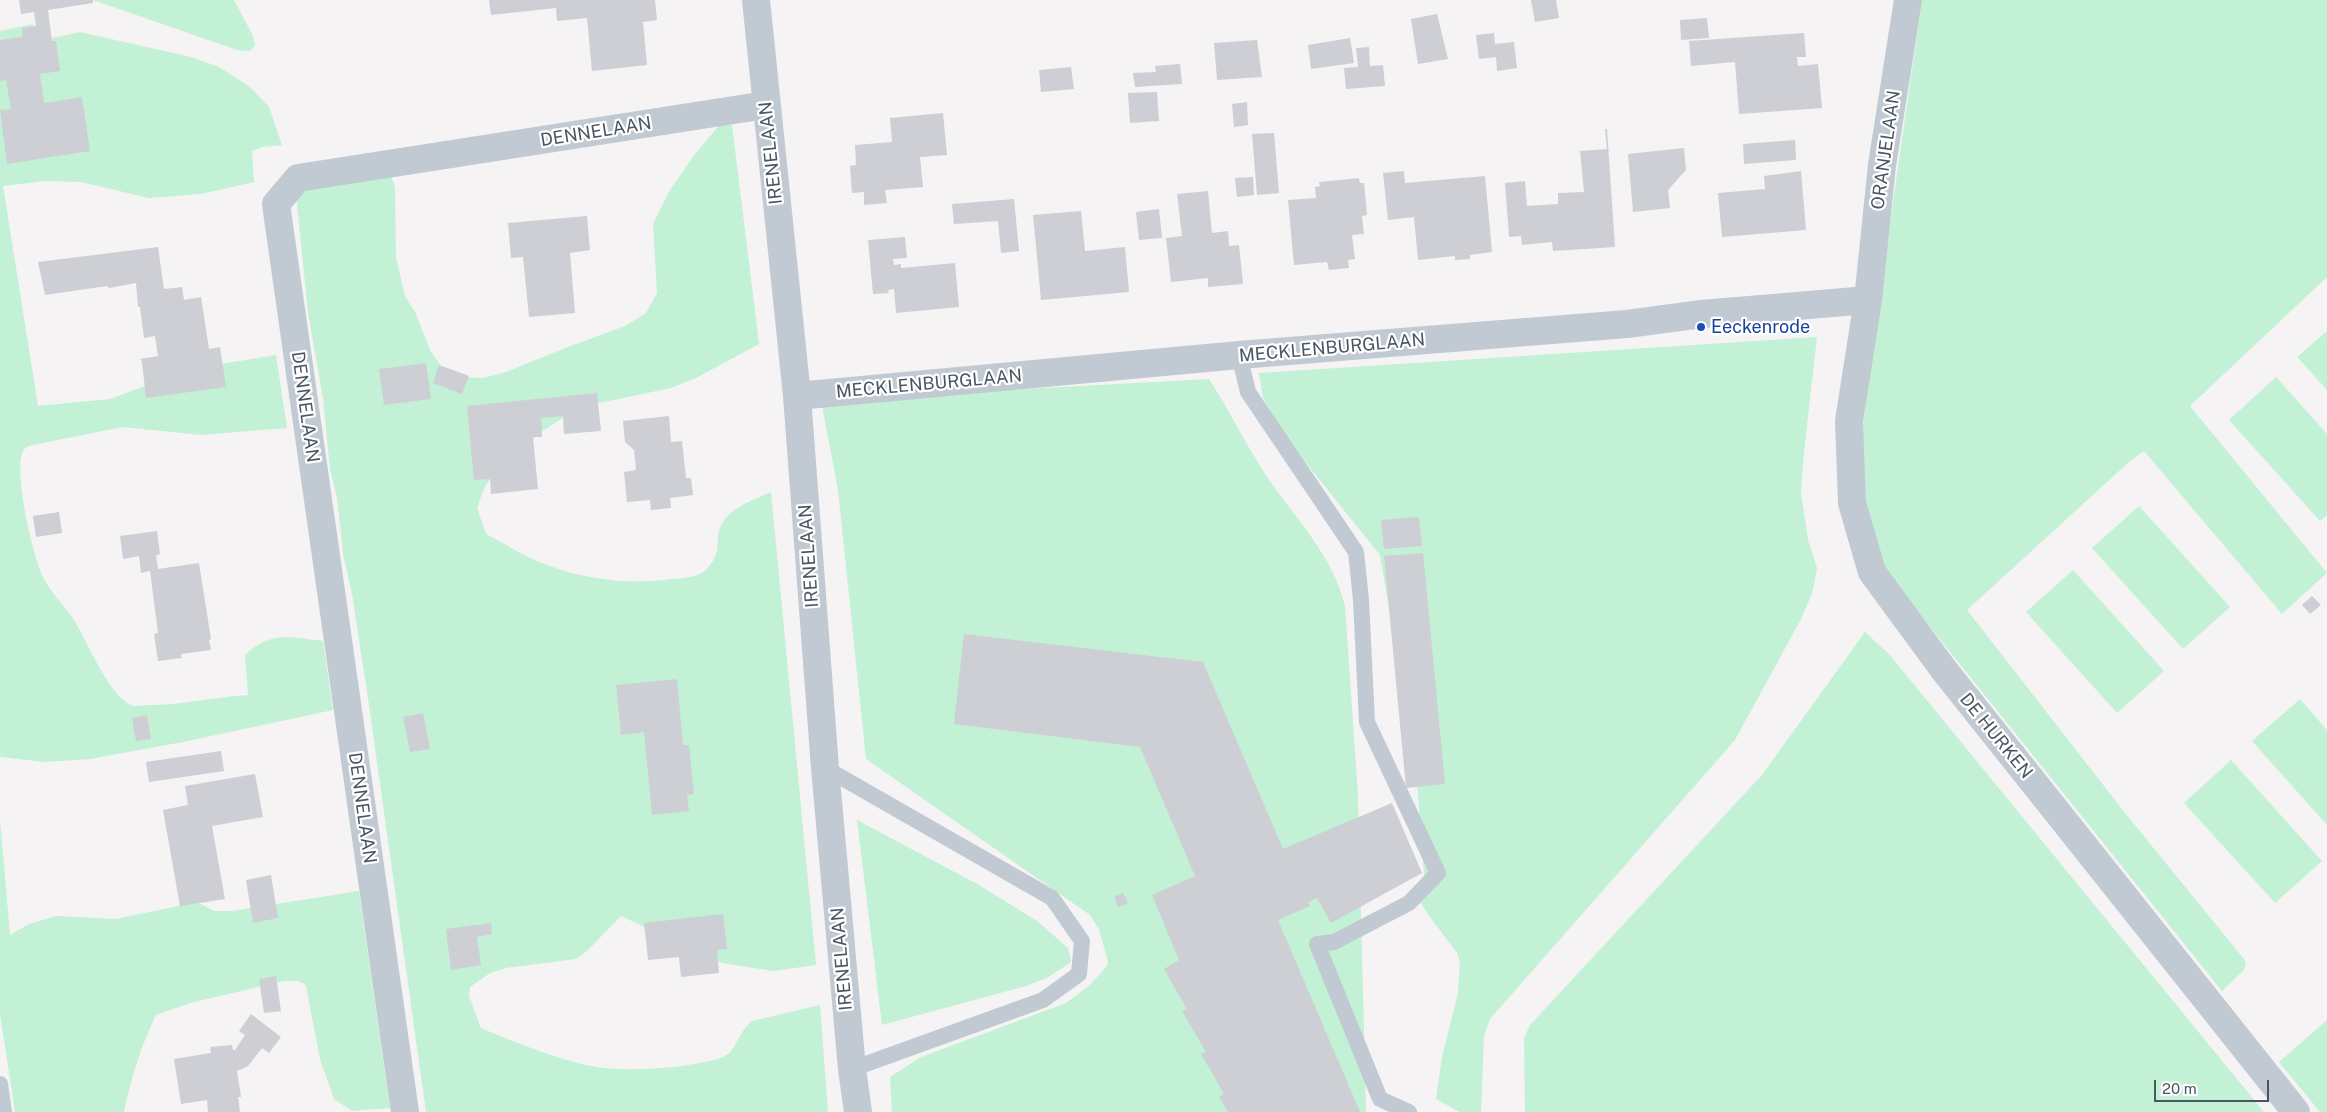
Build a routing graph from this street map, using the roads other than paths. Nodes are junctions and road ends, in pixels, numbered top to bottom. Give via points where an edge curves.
1 (756, 0) edge
2 (1908, 0) edge
3 (766, 105) junction
4 (1868, 300) junction
5 (1239, 355) junction
6 (797, 396) junction
7 (826, 768) junction
8 (852, 1069) junction
9 (0, 1084) edge
10 (4, 1112) edge
11 (405, 1112) edge
12 (858, 1112) edge
13 (1409, 1112) edge
14 (2296, 1112) edge

1 - 3 street, IRENELAAN
2 - 4 street, ORANJELAAN via 1882,165
3 - 6 street, IRENELAAN
3 - 11 street, DENNELAAN via 298,178 276,204
4 - 5 street, MECKLENBURGLAAN via 1702,314 1627,324
4 - 14 street, DE HURKEN via 1849,421 1852,504 1872,572 1944,670
5 - 6 street, MECKLENBURGLAAN
5 - 13 lane via 1248,392 1356,552 1367,722 1438,873 1409,903 1334,942 1317,944 1380,1098
6 - 7 street, IRENELAAN
7 - 8 street, IRENELAAN
7 - 8 lane via 1052,898 1082,942 1078,974 1044,1000
8 - 12 street, IRENELAAN
9 - 10 lane

